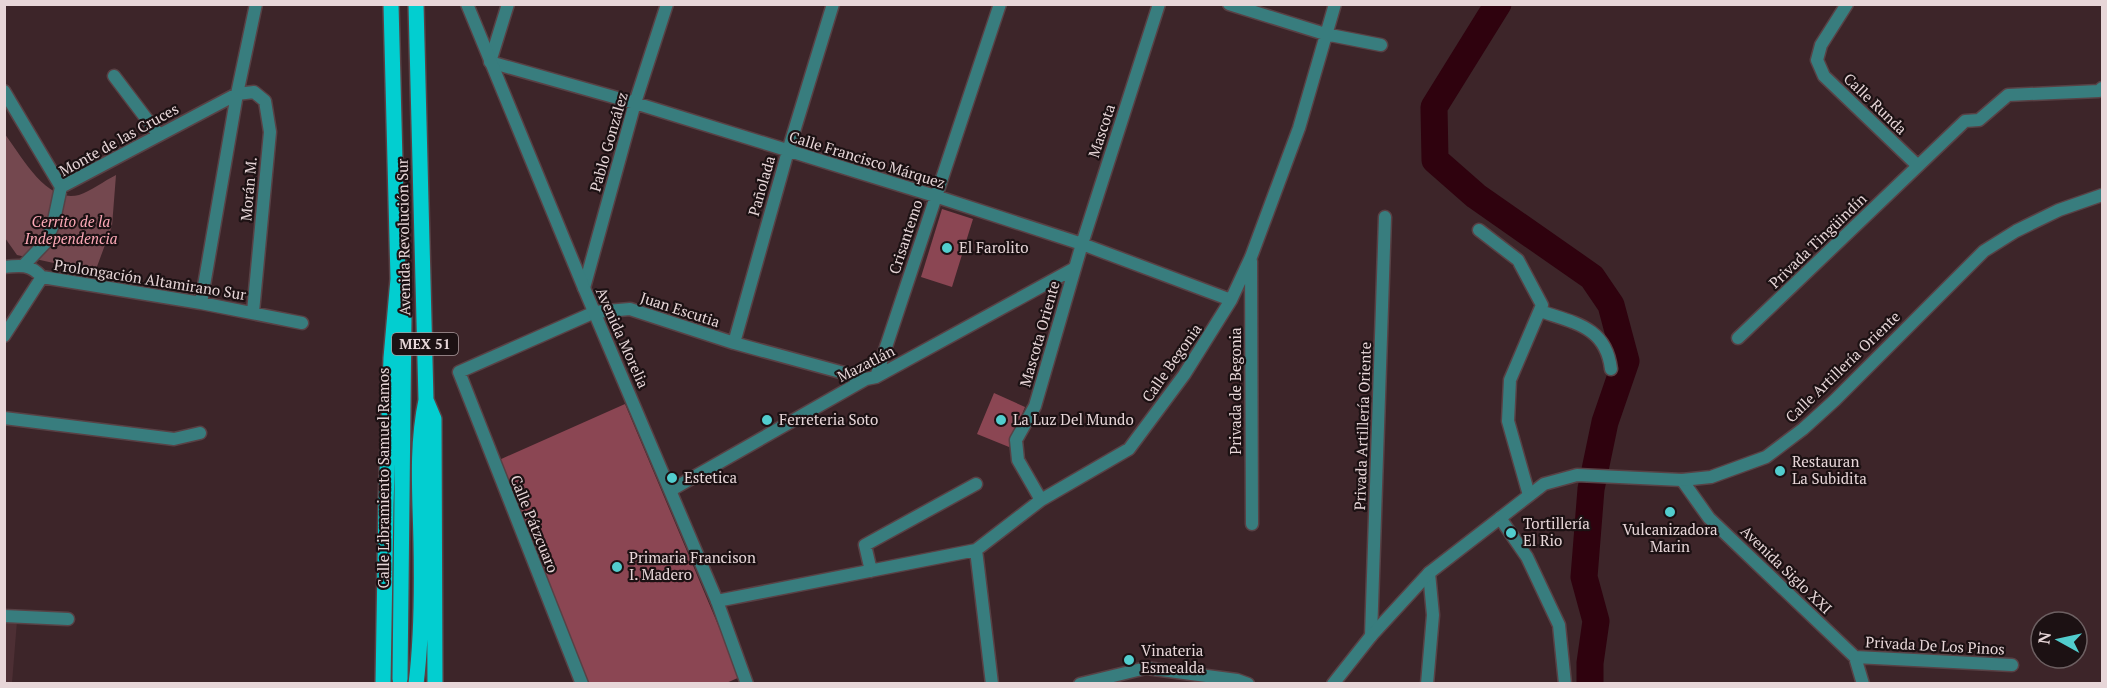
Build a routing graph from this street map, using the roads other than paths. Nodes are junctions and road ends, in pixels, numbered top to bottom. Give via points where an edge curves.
1 (256, 4) edge
2 (392, 4) edge
3 (416, 4) edge
4 (467, 4) edge
5 (508, 4) edge
6 (667, 4) edge
7 (833, 4) edge
8 (1000, 4) edge
9 (1159, 4) edge
10 (1229, 4) edge
11 (1335, 4) edge
12 (1846, 4) edge
13 (1326, 33) junction
14 (1381, 45) dead end
15 (490, 62) junction
16 (114, 76) dead end
17 (2103, 88) edge
18 (4, 91) edge
19 (237, 94) junction
20 (635, 103) junction
21 (158, 134) junction
22 (788, 152) junction
23 (1918, 166) junction
24 (61, 187) junction
25 (2103, 195) edge
26 (935, 196) junction
27 (1385, 217) dead end
28 (1479, 230) dead end
29 (1082, 244) junction
30 (1251, 257) junction
31 (24, 265) junction
32 (4, 267) edge
33 (1075, 268) junction
34 (42, 277) junction
35 (398, 279) junction
36 (584, 288) junction
37 (1231, 300) junction
38 (201, 303) junction
39 (1540, 311) junction
40 (253, 312) junction
41 (595, 312) junction
42 (302, 323) dead end
43 (4, 336) edge
44 (1738, 339) dead end
45 (734, 343) junction
46 (1611, 369) dead end
47 (458, 375) joint
48 (871, 378) junction
49 (426, 400) junction
50 (4, 418) edge
51 (200, 433) dead end
52 (1682, 480) junction
53 (976, 484) dead end
54 (671, 490) junction
55 (1529, 495) junction
56 (1041, 500) junction
57 (1500, 518) junction
58 (1252, 524) dead end
59 (976, 550) junction
60 (871, 571) junction
61 (1429, 573) junction
62 (717, 601) junction
63 (4, 616) edge
64 (68, 619) dead end
65 (1371, 636) junction
66 (1855, 657) junction
67 (2012, 665) dead end
68 (400, 679) dead end
69 (742, 682) edge
70 (382, 684) edge
71 (416, 684) edge
72 (435, 684) edge
73 (582, 684) edge
74 (992, 684) edge
75 (1080, 684) edge
76 (1248, 684) edge
77 (1333, 684) edge
78 (1427, 684) edge
79 (1565, 684) edge
80 (1863, 684) edge

1 - 19 street
2 - 35 main road, Avenida Revolución Sur / MEX 51
3 - 49 main road, Avenida Revolución Sur / MEX 51
4 - 15 street, Avenida Morelia
5 - 15 street
6 - 20 street, Pablo González
7 - 22 street, Pañolada
8 - 26 street, Crisantemo
9 - 29 street, Mascota
10 - 13 street
11 - 13 street, Calle Begonia
12 - 23 street, Calle Runda via 1821,45 1817,60 1824,76
13 - 14 street
13 - 30 street, Calle Begonia via 1299,128
15 - 20 street, Calle Francisco Márquez
15 - 36 street, Avenida Morelia
16 - 21 street
17 - 23 street, Privada Tingüindín via 2008,95 1979,120 1965,121
18 - 24 street
19 - 21 street, Monte de las Cruces
19 - 38 street
19 - 40 street, Morán M. via 254,92 265,101 270,132
20 - 22 street, Calle Francisco Márquez
20 - 36 street, Pablo González
21 - 24 street, Monte de las Cruces
22 - 26 street, Calle Francisco Márquez
22 - 45 street, Pañolada
23 - 44 street, Privada Tingüindín
24 - 31 street, Monte de las Cruces via 45,243
25 - 52 street, Calle Artillería Oriente via 2059,210 1984,251 1834,400 1766,457 1711,477
26 - 29 street, Calle Francisco Márquez
26 - 48 street, Crisantemo
27 - 65 street, Privada Artillería Oriente
28 - 39 street via 1518,260 1542,305
29 - 33 street, Mascota
29 - 37 street, Calle Francisco Márquez
30 - 37 street, Calle Begonia
30 - 58 street, Privada de Begonia
31 - 32 street
31 - 34 street
33 - 48 street, Mazatlán
33 - 56 street, Mascota Oriente via 1035,406 1016,440 1018,460
34 - 38 street, Prolongación Altamirano Sur
34 - 43 street
35 - 68 main road, Calle Libramiento Samuel Ramos / MEX 51 via 404,318
35 - 70 main road, Avenida Revolución Sur / MEX 51 via 386,482
36 - 41 street, Avenida Morelia
37 - 56 street, Calle Begonia via 1184,375 1129,449
38 - 40 street, Prolongación Altamirano Sur
39 - 46 street via 1596,333 1609,354
39 - 55 street via 1510,380 1508,421
40 - 42 street, Prolongación Altamirano Sur
41 - 45 street, Juan Escutia via 630,309
41 - 47 street, Juan Escutia
41 - 54 street, Avenida Morelia
45 - 48 street, Juan Escutia
47 - 73 street, Calle Pátzcuaro
48 - 54 street, Mazatlán
49 - 71 main road, Avenida Revolución Sur / MEX 51 via 419,455 422,583
49 - 72 main road via 434,419
50 - 51 street via 174,439
52 - 55 street, Calle Artillería Oriente via 1577,475 1544,484
52 - 66 street, Avenida Siglo XXI via 1709,518
53 - 60 street via 864,545
54 - 62 street, Avenida Morelia
55 - 57 street, Calle Artillería Oriente
56 - 59 street, Calle Begonia
57 - 61 street, Calle Artillería Oriente
57 - 79 street via 1527,557 1559,625
59 - 60 street, Calle Begonia
59 - 74 street
60 - 62 street, Calle Begonia
61 - 65 street, Calle Artillería Oriente
61 - 78 street via 1432,615
62 - 69 street, Avenida Morelia
63 - 64 street
65 - 77 street, Calle Artillería Oriente
66 - 67 street, Privada De Los Pinos
66 - 80 street, Avenida Siglo XXI
75 - 76 street via 1146,668

